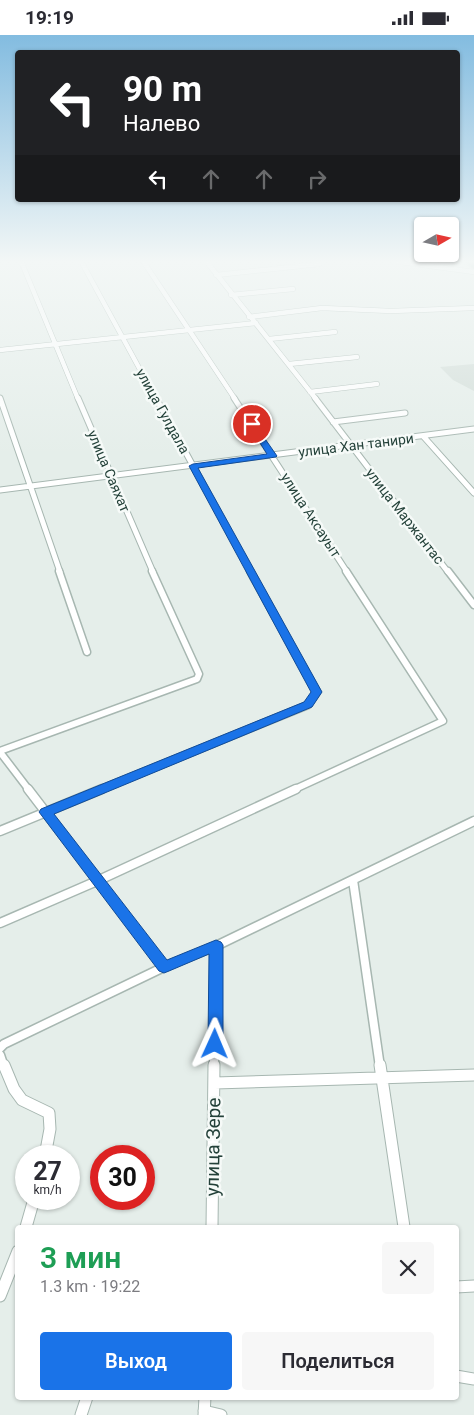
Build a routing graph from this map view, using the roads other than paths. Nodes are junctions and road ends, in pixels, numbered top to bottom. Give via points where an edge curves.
1 (47, 325) edge
2 (116, 325) edge
3 (185, 325) edge
4 (236, 325) edge
5 (258, 325) edge
6 (189, 331) junction
7 (335, 332) dead end
8 (123, 338) junction
9 (269, 339) junction
10 (55, 345) junction
11 (0, 350) edge
12 (357, 357) dead end
13 (289, 364) junction
14 (377, 385) dead end
15 (310, 392) junction
16 (0, 397) edge
17 (405, 413) dead end
18 (333, 422) junction
19 (474, 429) edge
20 (423, 436) junction
21 (350, 445) junction
22 (273, 456) junction
23 (193, 466) junction
24 (110, 476) junction
25 (29, 487) junction
26 (0, 490) edge
27 (474, 493) edge
28 (474, 605) edge
29 (87, 652) dead end
30 (0, 751) edge
31 (46, 812) junction
32 (474, 821) edge
33 (0, 831) edge
34 (353, 880) junction
35 (97, 881) junction
36 (0, 923) edge
37 (216, 945) junction
38 (164, 967) junction
39 (0, 1048) edge
40 (0, 1055) edge
41 (474, 1075) edge
42 (382, 1078) junction
43 (215, 1083) junction
44 (48, 1145) edge
45 (31, 1210) edge
46 (27, 1225) edge
47 (212, 1225) edge
48 (404, 1225) edge
49 (15, 1258) edge
50 (474, 1286) edge
51 (459, 1287) edge
52 (0, 1295) edge
53 (459, 1376) edge
54 (474, 1379) edge
55 (86, 1400) edge
56 (205, 1400) edge
57 (204, 1413) edge
58 (81, 1415) edge
59 (221, 1415) edge

1 - 10 street, улица Саяхат
2 - 8 street, улица Гулдала
3 - 6 street, улица Аксауыт
4 - 6 street
5 - 9 street, улица Маржантас
6 - 8 street
6 - 22 street, улица Аксауыт
7 - 9 street
8 - 10 street
8 - 23 street, улица Гулдала
9 - 13 street, улица Маржантас
10 - 11 street
10 - 24 street, улица Саяхат
12 - 13 street
13 - 15 street, улица Маржантас
14 - 15 street
15 - 18 street, улица Маржантас
16 - 25 street
17 - 18 street
18 - 21 street, улица Маржантас
19 - 20 street, улица Хан танири
20 - 21 street, улица Хан танири
20 - 27 street
21 - 22 street, улица Хан танири
21 - 28 street, улица Маржантас
22 - 23 street, улица Хан танири
22 - 35 street, улица Аксауыт via 443,721
23 - 24 street, улица Хан танири
23 - 31 street, улица Гулдала via 316,692 308,705
24 - 25 street, улица Хан танири
24 - 30 street, улица Саяхат via 199,674 197,679
25 - 26 street, улица Хан танири
25 - 29 street
30 - 31 street
31 - 33 street
31 - 35 street
32 - 34 street
34 - 37 street
34 - 42 street
35 - 36 street
35 - 38 street
37 - 38 street
37 - 43 street, улица Зере
38 - 39 street
40 - 44 street via 20,1099 49,1113
41 - 42 street
42 - 43 street
42 - 48 street
43 - 47 street, улица Зере
45 - 46 street
49 - 52 street
50 - 51 street
53 - 54 street
55 - 58 street
56 - 57 street
57 - 59 street

